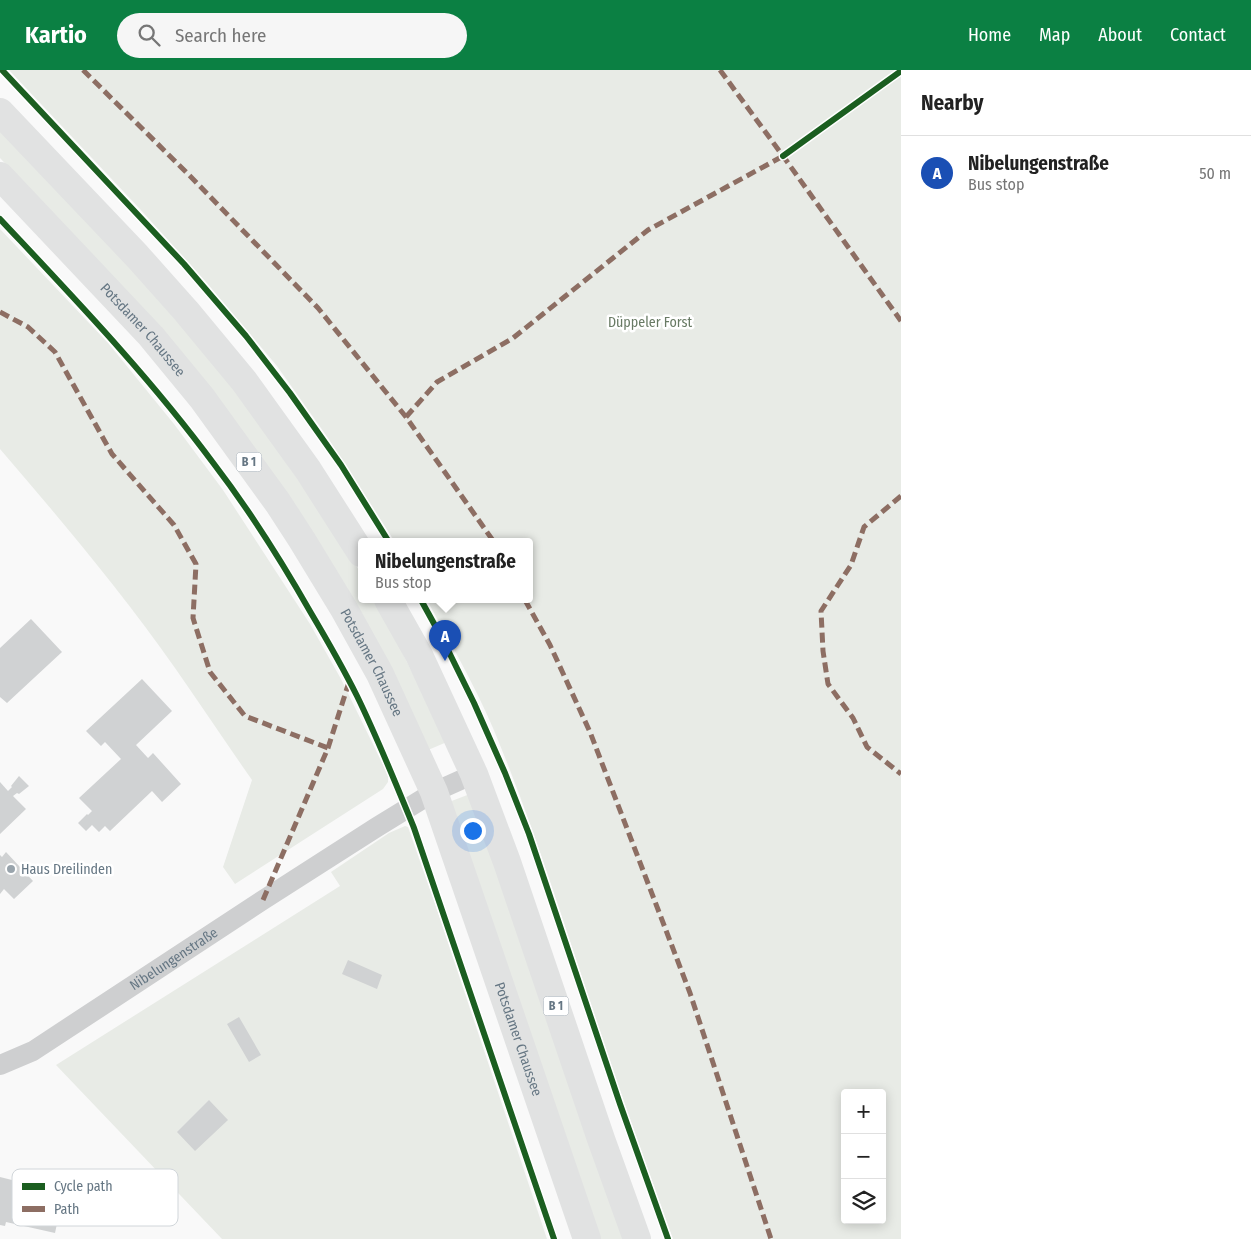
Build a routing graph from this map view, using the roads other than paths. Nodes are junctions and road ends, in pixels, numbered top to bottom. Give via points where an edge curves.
1 (0, 112) edge
2 (0, 176) edge
3 (358, 548) edge
4 (390, 603) edge
5 (474, 774) junction
6 (434, 792) junction
7 (0, 1065) edge
8 (587, 1239) edge
9 (637, 1239) edge

1 - 3 main road via 186,311 244,382 308,470
2 - 6 main road, Potsdamer Chaussee / B 1 via 151,336 202,398 278,503 326,578 380,674
4 - 5 main road, B 1 via 422,660
5 - 6 street, Nibelungenstraße
5 - 9 main road, B 1
6 - 7 street, Nibelungenstraße via 254,905 33,1051
6 - 8 main road, Potsdamer Chaussee / B 1

